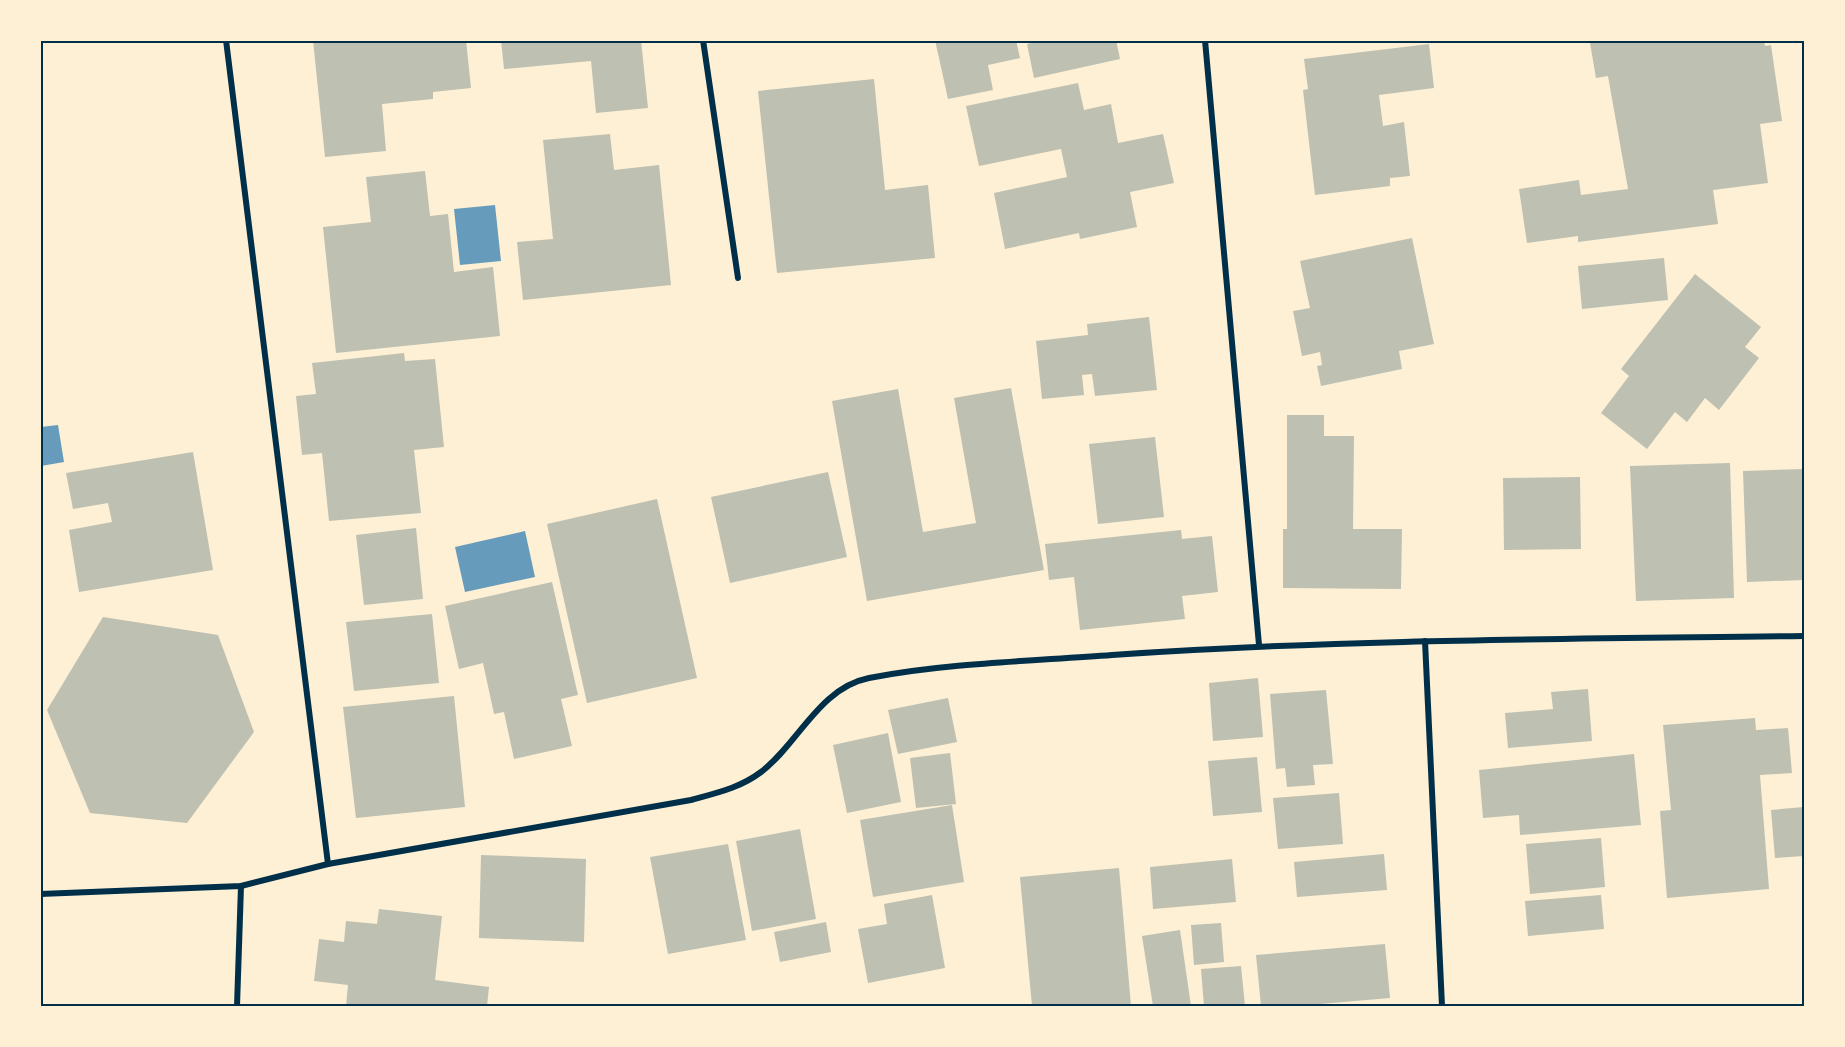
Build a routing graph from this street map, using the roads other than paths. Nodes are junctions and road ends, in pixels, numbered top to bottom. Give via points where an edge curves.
1 (226, 40) edge
2 (703, 40) edge
3 (1205, 40) edge
4 (738, 278) dead end
5 (1804, 636) edge
6 (1425, 641) junction
7 (1259, 645) junction
8 (328, 864) junction
9 (241, 886) junction
10 (40, 894) edge
11 (237, 1006) edge
12 (1442, 1006) edge

1 - 8 street
2 - 4 street
3 - 7 street
5 - 6 street
6 - 7 street
6 - 12 street
7 - 8 street via 975,665 866,678 843,688 821,706 761,772 729,790
8 - 9 street
9 - 10 street
9 - 11 street

